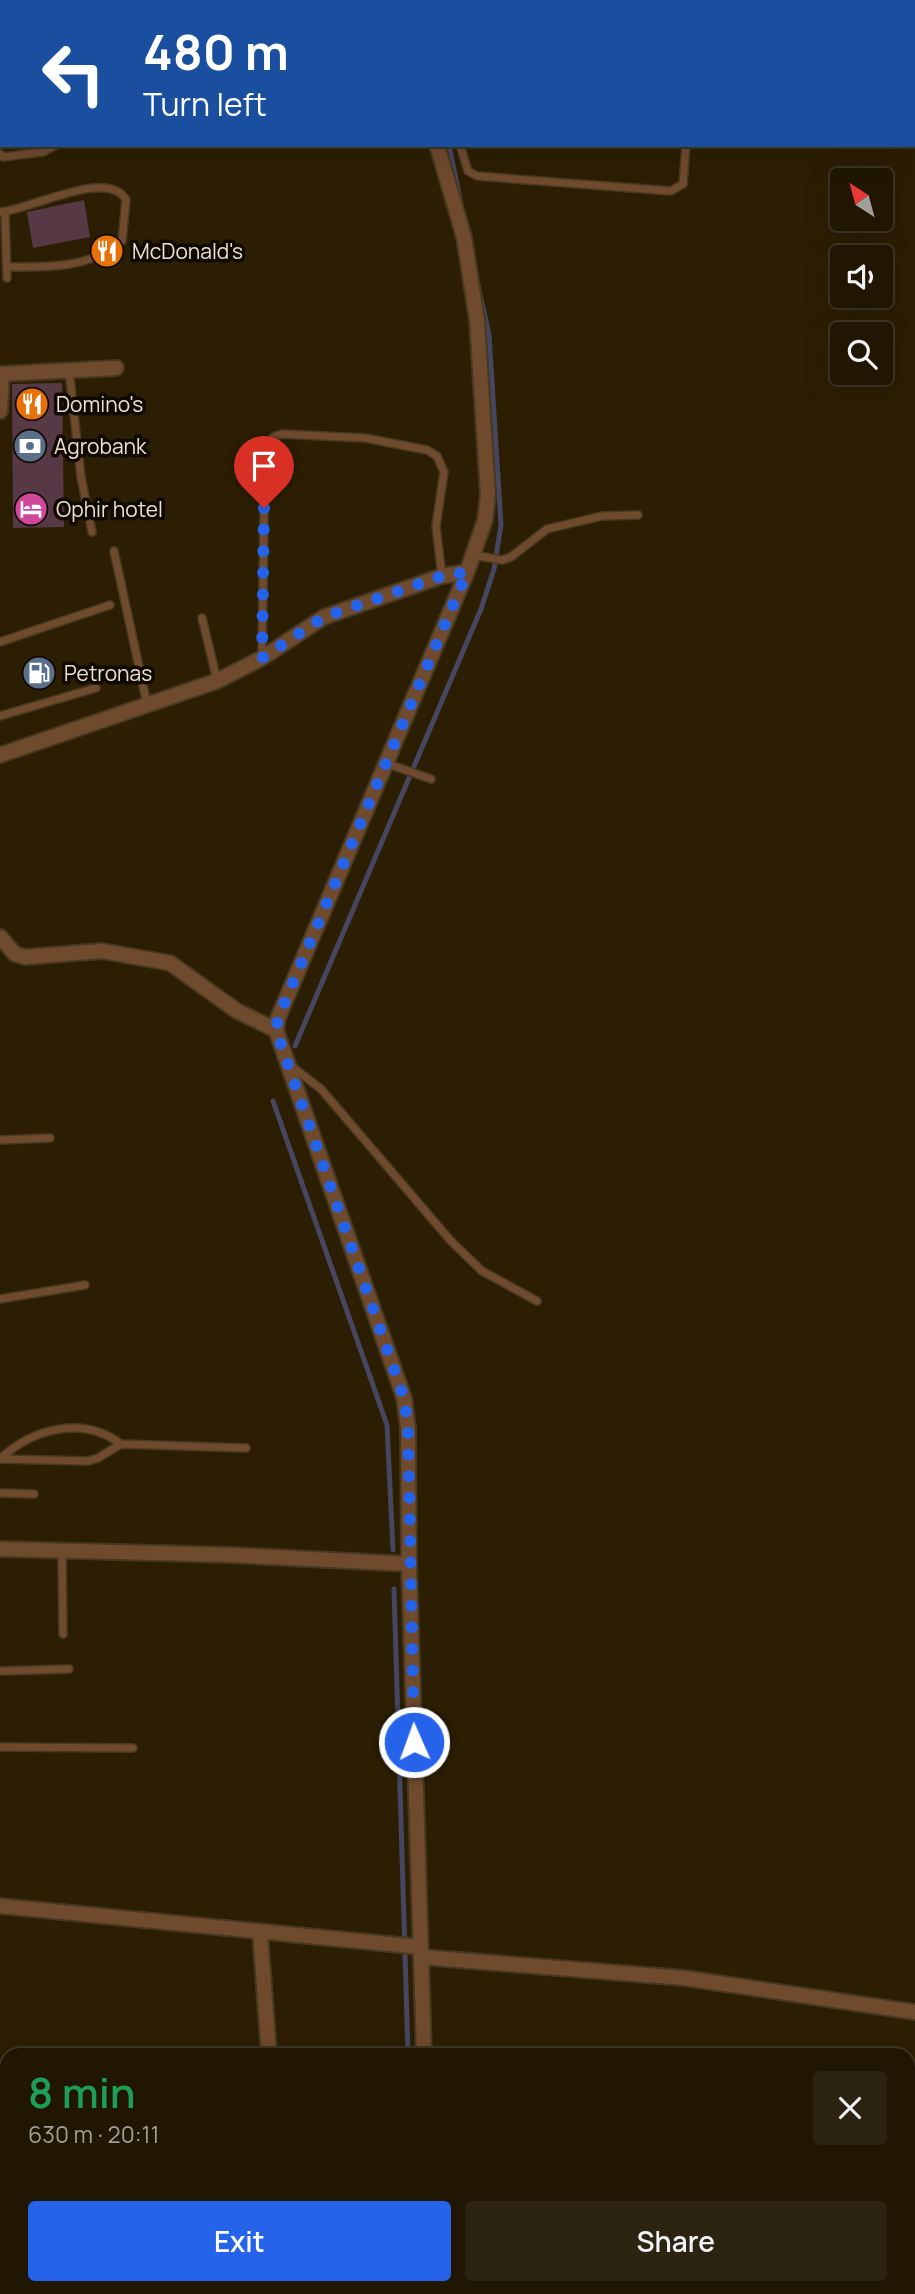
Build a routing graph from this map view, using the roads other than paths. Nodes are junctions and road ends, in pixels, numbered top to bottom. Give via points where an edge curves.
1 (52, 147) edge
2 (438, 147) edge
3 (461, 147) edge
4 (686, 147) edge
5 (0, 154) edge
6 (3, 212) edge
7 (7, 267) junction
8 (7, 278) dead end
9 (116, 368) dead end
10 (69, 370) junction
11 (1, 374) edge
12 (0, 411) edge
13 (638, 515) dead end
14 (92, 532) dead end
15 (114, 551) dead end
16 (476, 554) junction
17 (467, 572) junction
18 (442, 576) junction
19 (110, 606) dead end
20 (202, 618) dead end
21 (0, 642) edge
22 (262, 658) junction
23 (218, 681) junction
24 (96, 688) dead end
25 (147, 705) junction
26 (0, 716) edge
27 (0, 755) edge
28 (388, 766) junction
29 (431, 779) dead end
30 (0, 937) edge
31 (276, 1030) junction
32 (287, 1062) junction
33 (50, 1138) dead end
34 (0, 1140) edge
35 (85, 1286) dead end
36 (0, 1299) edge
37 (537, 1300) dead end
38 (121, 1444) junction
39 (246, 1448) dead end
40 (0, 1459) edge
41 (0, 1493) edge
42 (34, 1494) dead end
43 (0, 1549) edge
44 (62, 1550) junction
45 (409, 1564) junction
46 (63, 1634) dead end
47 (69, 1669) dead end
48 (0, 1671) edge
49 (0, 1747) edge
50 (133, 1748) dead end
51 (0, 1906) edge
52 (260, 1932) junction
53 (417, 1950) junction
54 (915, 2012) edge
55 (269, 2048) edge
56 (424, 2048) edge

1 - 5 lane via 43,152
2 - 16 street via 464,237 477,320 488,495
3 - 4 lane via 468,171 477,176 671,191 683,184
6 - 7 lane
6 - 7 lane via 93,188 123,194 127,209 122,241 92,260 62,267
7 - 8 lane
9 - 10 street
10 - 11 street
10 - 14 lane
11 - 12 street
13 - 16 lane via 602,516 547,529 502,560
15 - 25 lane
16 - 17 street
17 - 18 street
17 - 28 street
18 - 22 street via 324,617
18 - 22 lane via 436,526 444,472 437,456 365,438 282,433 273,437 265,447
19 - 21 lane
20 - 23 lane
22 - 23 street
23 - 25 street
24 - 26 lane
25 - 27 street
28 - 29 lane
28 - 31 street
30 - 31 street via 15,954 25,957 102,951 170,963 237,1011
31 - 32 street
32 - 37 lane via 321,1089 466,1256 482,1271
32 - 45 street via 404,1398
33 - 34 lane
35 - 36 lane
38 - 39 lane
38 - 40 lane via 88,1461
38 - 40 lane via 94,1431 69,1427 35,1434
41 - 42 lane
43 - 44 street
44 - 45 street
44 - 46 lane
45 - 53 street
47 - 48 lane
49 - 50 lane
51 - 52 street
52 - 53 street
52 - 55 street
53 - 54 street via 684,1978
53 - 56 street

